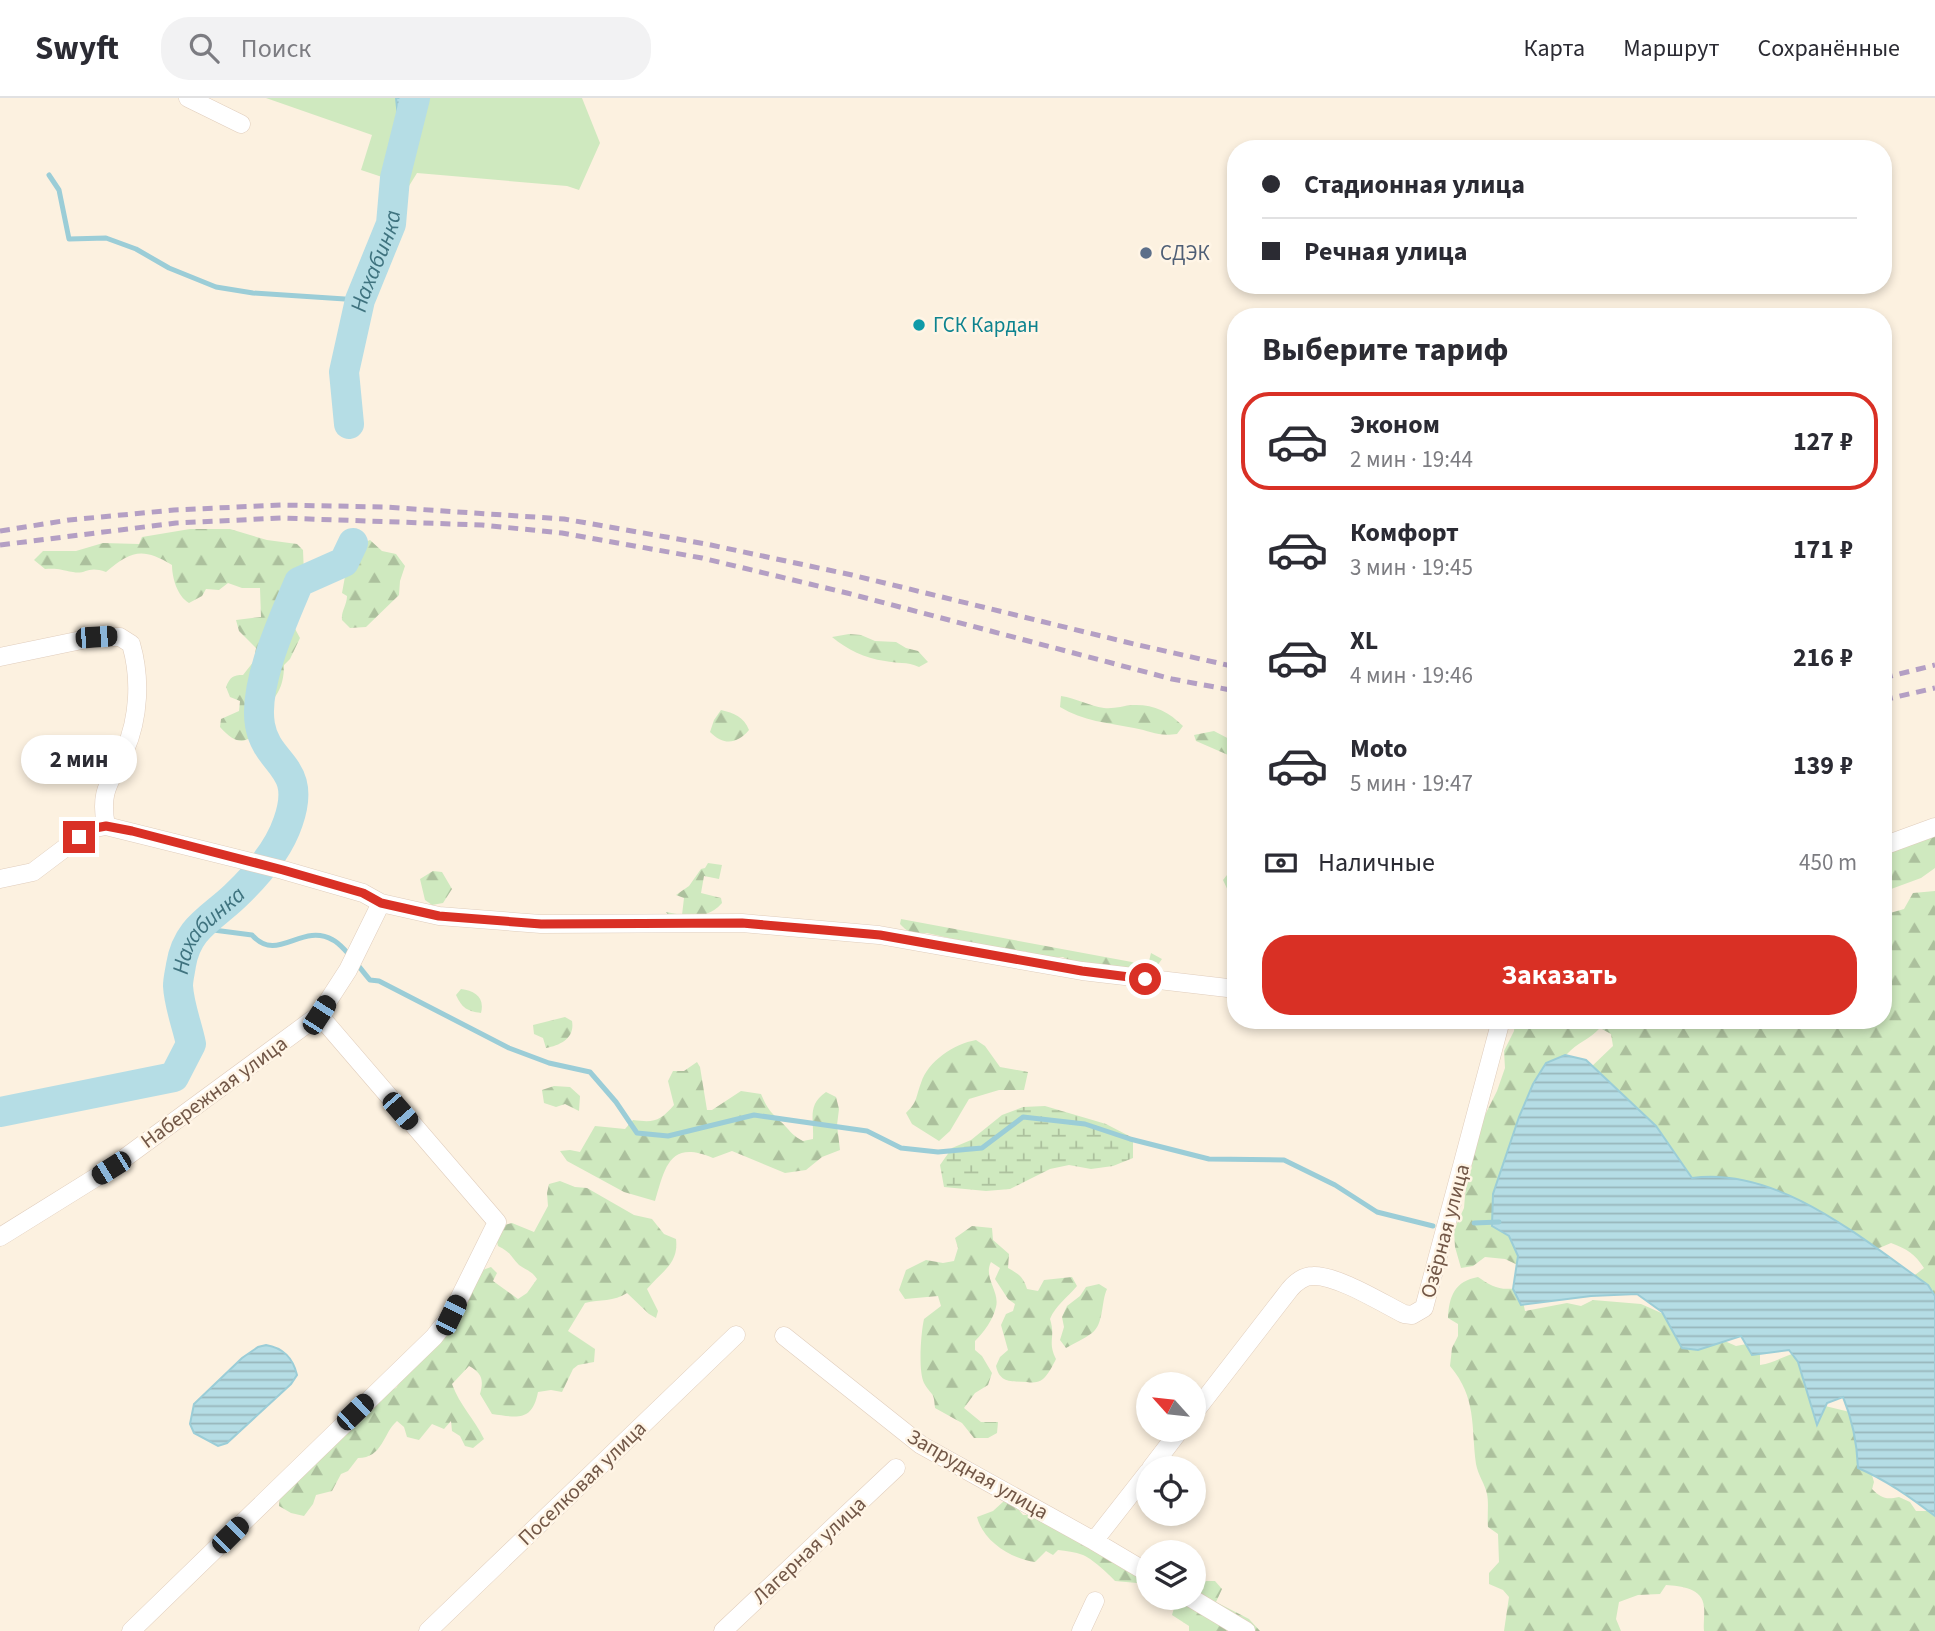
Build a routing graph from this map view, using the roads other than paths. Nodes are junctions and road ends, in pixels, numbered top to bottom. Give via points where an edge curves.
1 (188, 98) edge
2 (241, 124) dead end
3 (0, 657) edge
4 (106, 826) junction
5 (1935, 827) edge
6 (1892, 843) edge
7 (0, 879) edge
8 (381, 903) junction
9 (1227, 988) edge
10 (319, 1015) junction
11 (1500, 1029) edge
12 (0, 1237) edge
13 (736, 1335) dead end
14 (784, 1336) dead end
15 (1206, 1398) edge
16 (1171, 1442) edge
17 (1160, 1456) edge
18 (896, 1468) dead end
19 (1136, 1487) edge
20 (1094, 1541) junction
21 (1136, 1566) edge
22 (1095, 1601) dead end
23 (1206, 1607) edge
24 (131, 1631) edge
25 (428, 1631) edge
26 (723, 1631) edge
27 (1081, 1631) edge
28 (1246, 1631) edge

1 - 2 street
3 - 4 street via 96,637 127,640 138,683 134,722 103,800
4 - 7 street via 90,829 33,872
4 - 8 street via 283,870 363,893
5 - 6 street
8 - 9 street via 475,920 598,925 742,923 880,935 1082,971
8 - 10 street, Набережная улица via 348,970
10 - 12 street, Набережная улица via 111,1168
10 - 24 street via 497,1222 451,1315 434,1337
11 - 15 street, Озёрная улица via 1424,1308 1404,1314 1352,1287 1305,1277 1290,1289
13 - 25 street, Поселковая улица
14 - 20 street, Запрудная улица via 921,1445
16 - 17 street
18 - 26 street, Лагерная улица
19 - 20 street
20 - 21 street, Запрудная улица
22 - 27 street
23 - 28 street

